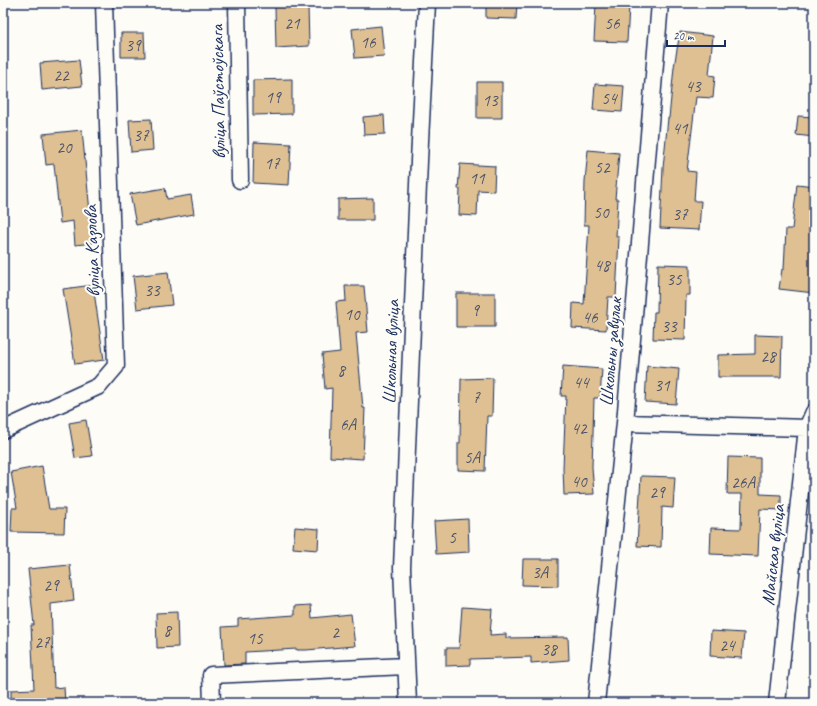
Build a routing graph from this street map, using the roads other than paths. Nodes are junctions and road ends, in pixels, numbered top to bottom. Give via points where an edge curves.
1 (104, 3) edge
2 (237, 3) edge
3 (427, 3) edge
4 (660, 3) edge
5 (240, 180) dead end
6 (814, 412) edge
7 (625, 424) junction
8 (807, 428) junction
9 (3, 430) edge
10 (406, 666) junction
11 (212, 703) edge
12 (408, 703) edge
13 (596, 703) edge
14 (777, 703) edge

1 - 9 street, вуліца Казлова via 116,366 99,386
2 - 5 street, вуліца Паўстоўскага
3 - 10 street, Школьная вуліца via 402,568
4 - 7 street, Школьны завулак
6 - 8 street, Майская вуліца
7 - 8 street
7 - 13 street, Школьны завулак
8 - 14 street, Майская вуліца
10 - 11 street via 211,675
10 - 12 street, Школьная вуліца

